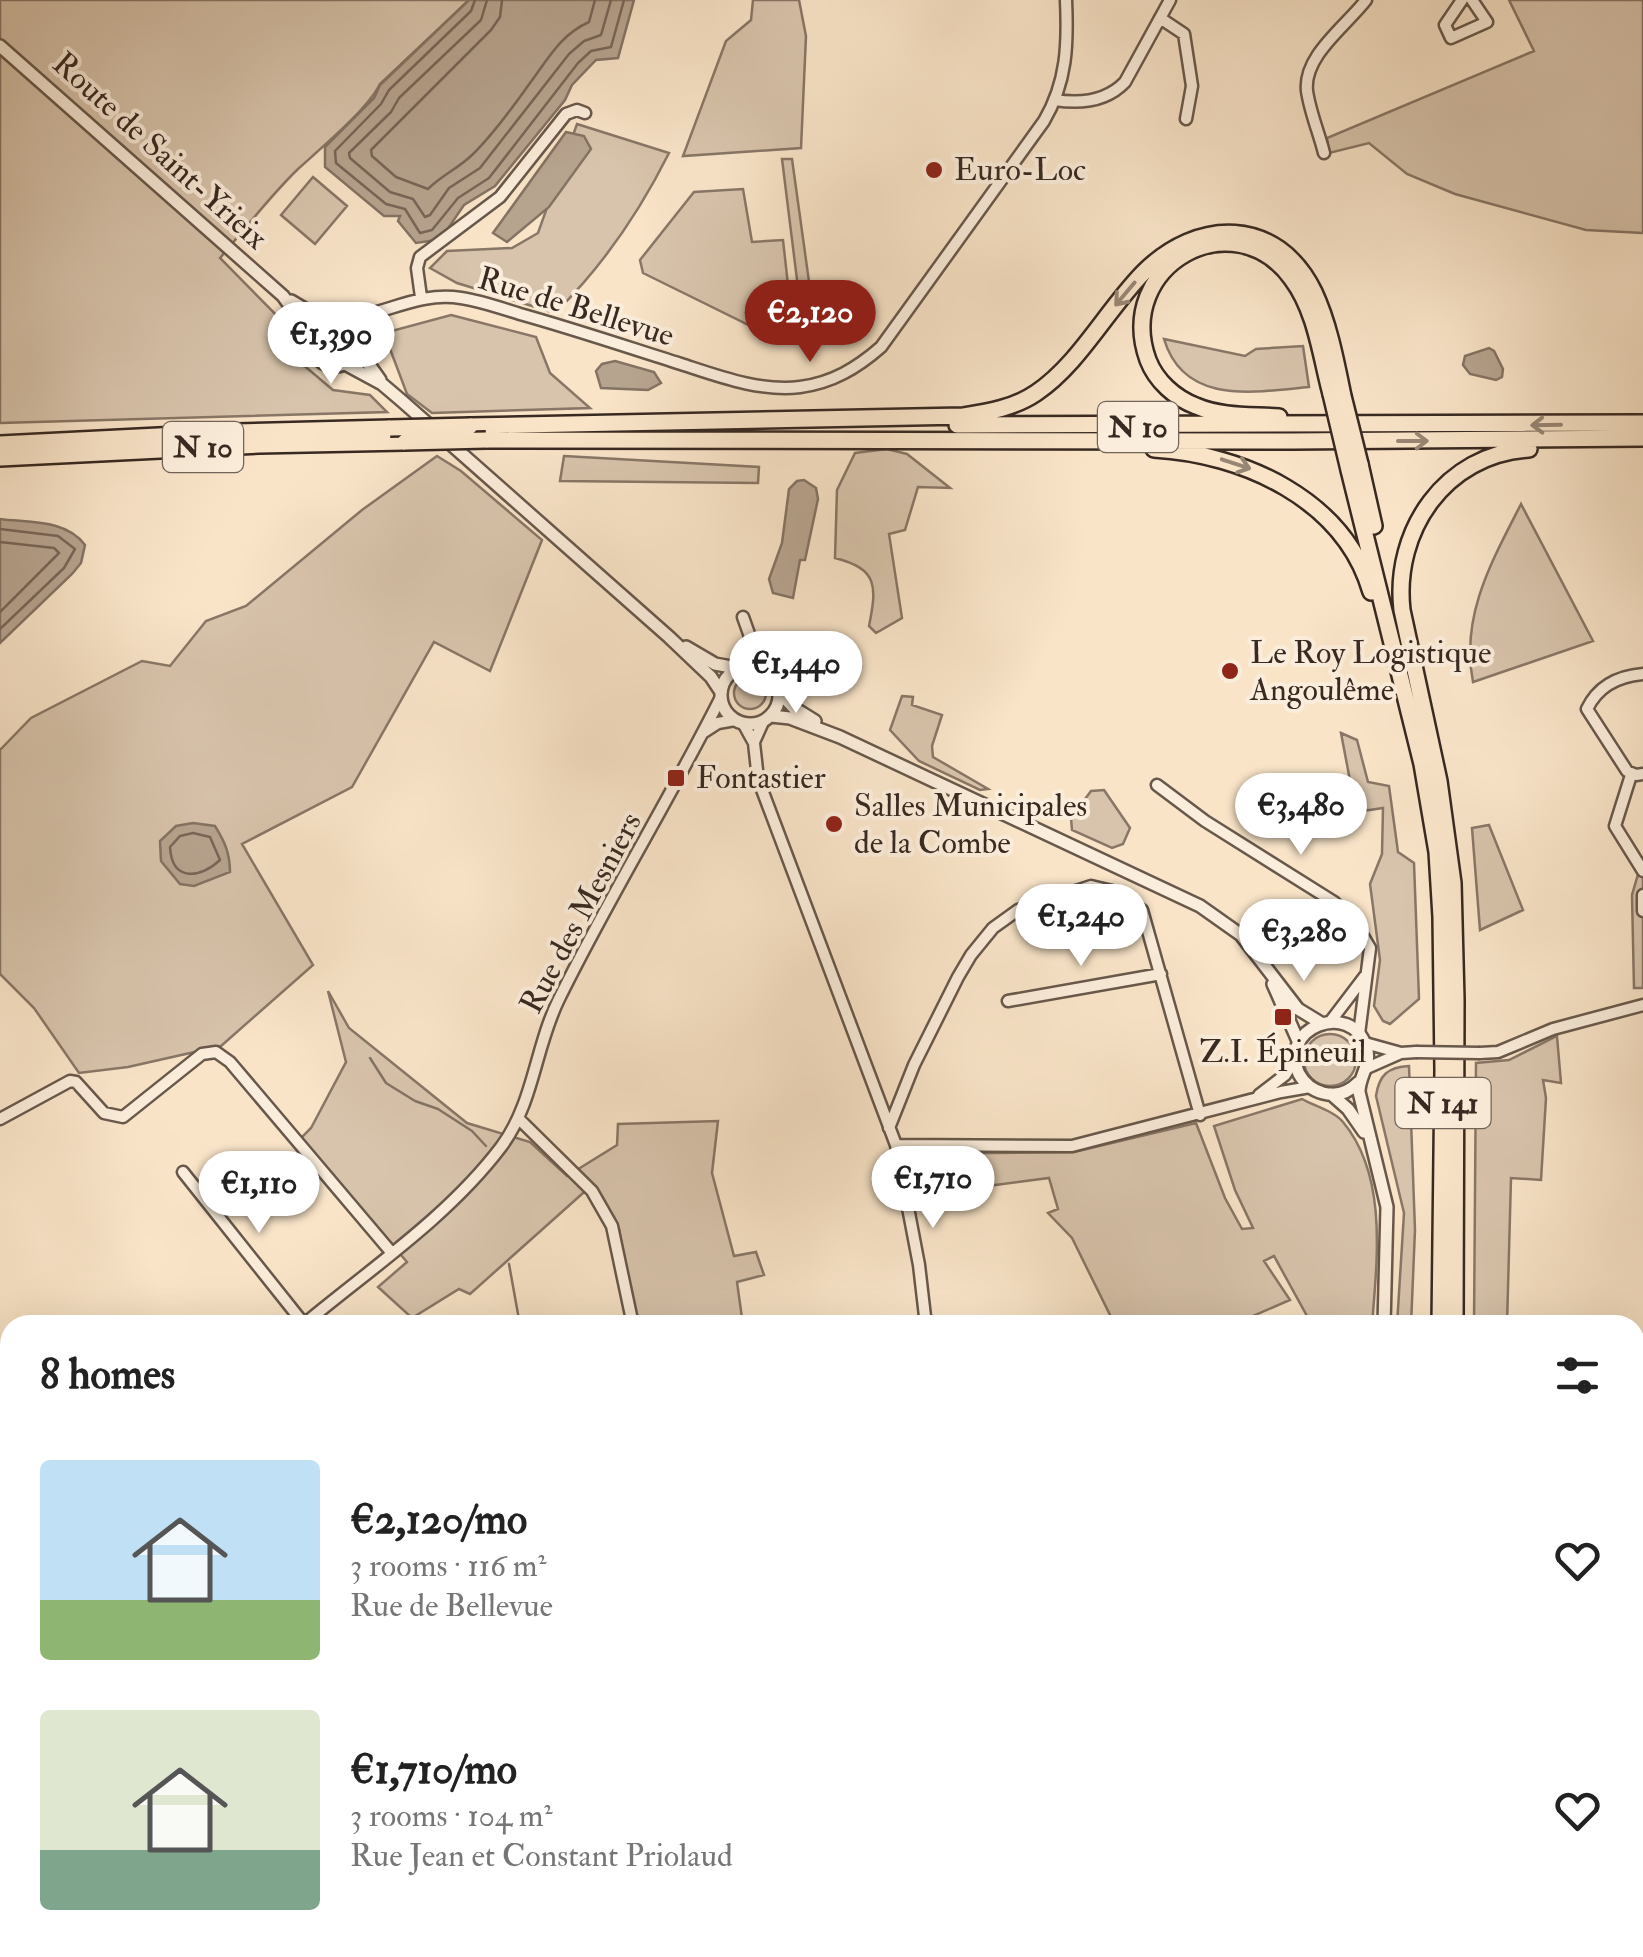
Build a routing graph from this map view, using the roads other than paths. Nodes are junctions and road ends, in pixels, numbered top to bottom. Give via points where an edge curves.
1 (1066, 0) edge
2 (1170, 0) edge
3 (1366, 0) edge
4 (1462, 0) edge
5 (1472, 0) edge
6 (1160, 18) junction
7 (3, 49) edge
8 (1055, 100) junction
9 (585, 113) dead end
10 (1186, 119) dead end
11 (1324, 153) dead end
12 (283, 296) junction
13 (421, 297) junction
14 (382, 312) junction
15 (336, 319) junction
16 (312, 336) junction
17 (359, 346) junction
18 (345, 364) junction
19 (382, 384) junction
20 (1337, 395) junction
21 (1643, 423) edge
22 (634, 424) junction
23 (1462, 425) junction
24 (966, 440) junction
25 (1643, 441) edge
26 (0, 444) edge
27 (0, 458) edge
28 (1355, 467) junction
29 (743, 617) dead end
30 (669, 637) junction
31 (754, 642) junction
32 (740, 668) junction
33 (767, 671) junction
34 (1643, 674) edge
35 (780, 693) junction
36 (721, 695) junction
37 (1424, 713) junction
38 (767, 719) junction
39 (739, 722) junction
40 (700, 736) junction
41 (840, 736) junction
42 (754, 742) junction
43 (1422, 764) junction
44 (1637, 774) edge
45 (1157, 785) dead end
46 (1643, 872) edge
47 (1643, 894) edge
48 (1643, 911) edge
49 (1268, 970) junction
50 (1368, 971) junction
51 (1160, 974) junction
52 (1008, 1000) dead end
53 (1643, 1005) edge
54 (1326, 1022) junction
55 (1362, 1038) junction
56 (1298, 1043) junction
57 (1402, 1053) junction
58 (1296, 1059) junction
59 (1367, 1068) junction
60 (1359, 1082) junction
61 (1310, 1087) junction
62 (1331, 1094) junction
63 (1250, 1101) junction
64 (1200, 1115) junction
65 (0, 1118) edge
66 (519, 1119) junction
67 (889, 1128) junction
68 (1370, 1138) junction
69 (896, 1145) junction
70 (182, 1172) dead end
71 (391, 1252) junction
72 (296, 1315) edge
73 (316, 1315) edge
74 (631, 1315) edge
75 (925, 1315) edge
76 (1384, 1315) edge
77 (1440, 1315) edge
78 (1455, 1315) edge

1 - 8 street, Rue de Bellevue via 1067,61
2 - 6 street
3 - 11 street via 1308,75
4 - 5 street via 1445,25 1451,38 1488,22
6 - 8 street via 1115,93
6 - 10 street via 1184,34 1192,86
7 - 12 street, Route de Saint-Yrieix
8 - 13 street, Rue de Bellevue via 896,328 870,357 828,381 787,388 746,384 466,298
9 - 13 street via 566,114 500,197 420,257
12 - 15 street, Route de Saint-Yrieix
12 - 16 street, Route de Saint-Yrieix
13 - 14 street, Rue de Bellevue
14 - 15 street, Rue de Bellevue
14 - 17 street
15 - 16 street via 318,325
15 - 17 street via 353,326
16 - 18 street via 320,360
17 - 18 street
17 - 19 street
18 - 19 street
19 - 30 street
20 -> 22 highway via 1306,278 1284,253 1225,232 1186,240 1158,259 1059,374 1008,407 963,416
20 - 23 highway via 1296,283 1270,256 1233,243 1195,248 1151,288 1140,324 1151,366 1160,381 1200,408
20 - 28 highway, bridge
21 -> 23 highway, N 10
22 - 23 highway, N 10
22 - 26 highway, N 10, bridge
24 -> 25 highway, N 10
24 - 27 highway, N 10, bridge via 486,440
24 -> 43 highway via 1206,455 1264,474 1295,493 1330,524 1366,574
25 - 37 highway via 1505,452 1467,468 1433,496 1408,538 1399,582
28 - 37 highway
28 - 43 highway
29 - 31 street
30 - 32 street via 707,660
30 - 36 street
31 - 32 street
31 - 33 street
32 - 33 street
32 - 36 street
33 - 35 street
34 - 44 street via 1614,680 1586,709
35 - 38 street
35 - 41 street
36 - 39 street
36 - 40 street, Rue des Mesniers
37 - 78 highway, N 141 via 1454,898
38 - 39 street
38 - 41 street via 790,718
38 - 42 street
39 - 40 street via 718,722
39 - 42 street
40 - 66 street, Rue des Mesniers via 557,1002
41 - 49 street via 1200,906 1241,935
42 - 67 street via 758,780
43 - 77 highway, N 141 via 1441,917
44 - 46 street via 1615,826
45 - 50 street via 1334,902 1364,934
47 - 48 street
49 - 54 street via 1298,1009
49 - 56 street
50 - 54 street
50 - 55 street
51 - 52 street
51 - 64 street
51 - 67 street via 1142,910 1112,892 1091,886 1018,910 971,954
53 - 57 street, bridge via 1498,1052
54 - 55 street via 1346,1024
54 - 56 street
55 - 57 street
55 - 59 street
56 - 58 street
57 - 59 street
58 - 61 street
58 - 63 street
59 - 60 street
60 - 62 street
60 - 68 street
61 - 62 street
61 - 63 street
62 - 68 street
63 - 64 street
64 - 69 street via 1072,1146
65 - 71 street via 70,1081 104,1114 123,1117 202,1054 216,1052
66 - 71 street, Rue des Mesniers via 474,1178
66 - 74 street via 592,1191 612,1226
67 - 69 street
68 - 76 street via 1387,1207
69 - 75 street
70 - 72 street
71 - 73 street, Rue des Mesniers

